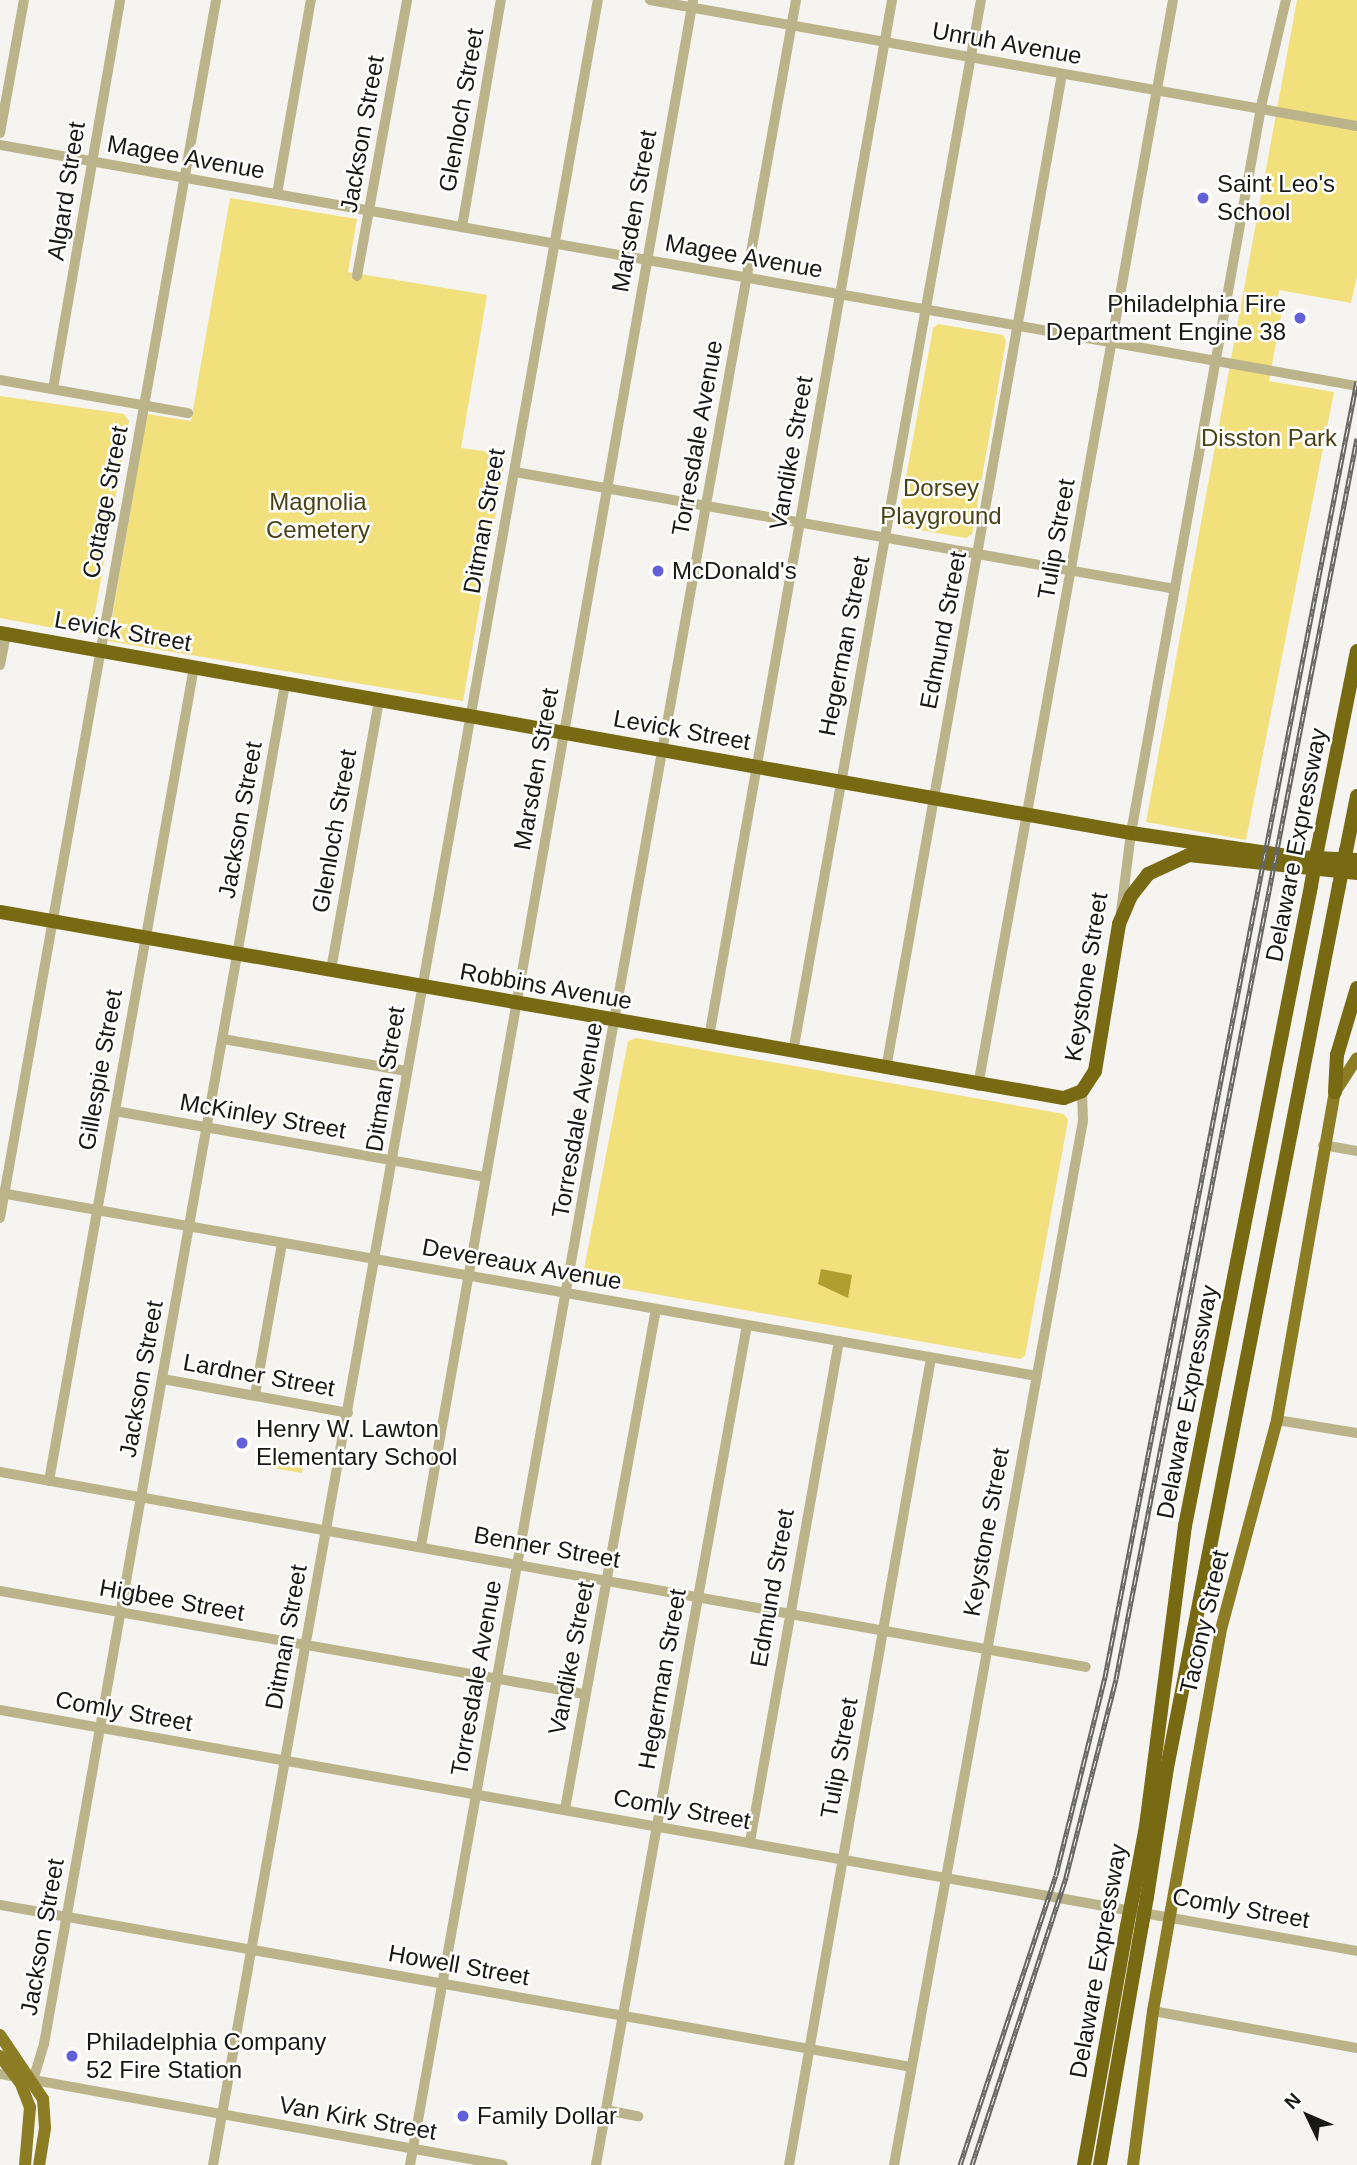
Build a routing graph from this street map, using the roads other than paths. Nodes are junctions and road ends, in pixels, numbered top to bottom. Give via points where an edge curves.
1 (24, 0) edge
2 (120, 0) edge
3 (216, 0) edge
4 (311, 0) edge
5 (407, 0) edge
6 (501, 0) edge
7 (598, 0) edge
8 (649, 0) edge
9 (796, 0) edge
10 (892, 0) edge
11 (981, 0) edge
12 (1172, 0) edge
13 (1286, 0) edge
14 (692, 4) edge
15 (791, 25) junction
16 (885, 42) junction
17 (970, 57) junction
18 (1062, 74) junction
19 (1157, 91) junction
20 (1261, 109) junction
21 (1357, 126) edge
22 (0, 134) edge
23 (0, 145) edge
24 (93, 161) junction
25 (184, 177) junction
26 (277, 194) junction
27 (370, 210) junction
28 (462, 227) junction
29 (555, 243) junction
30 (646, 259) junction
31 (357, 276) dead end
32 (746, 277) junction
33 (841, 294) junction
34 (926, 309) junction
35 (1019, 326) junction
36 (1112, 342) junction
37 (1217, 361) junction
38 (0, 380) edge
39 (1357, 386) edge
40 (53, 389) junction
41 (145, 405) junction
42 (188, 413) dead end
43 (515, 472) junction
44 (608, 488) junction
45 (706, 506) junction
46 (800, 523) junction
47 (886, 537) junction
48 (979, 554) junction
49 (1072, 570) junction
50 (1175, 589) junction
51 (3, 633) edge
52 (99, 650) junction
53 (1357, 651) edge
54 (0, 665) edge
55 (194, 667) junction
56 (285, 684) junction
57 (379, 699) junction
58 (470, 715) junction
59 (563, 732) junction
60 (663, 750) junction
61 (755, 766) junction
62 (841, 782) junction
63 (1357, 796) edge
64 (933, 799) junction
65 (1026, 814) junction
66 (1131, 833) junction
67 (1352, 855) edge
68 (1357, 873) edge
69 (0, 912) edge
70 (53, 922) junction
71 (1119, 924) junction
72 (145, 937) junction
73 (238, 955) junction
74 (331, 971) junction
75 (422, 987) junction
76 (1357, 988) edge
77 (516, 1004) junction
78 (616, 1022) junction
79 (709, 1037) junction
80 (223, 1039) junction
81 (1357, 1047) edge
82 (793, 1052) junction
83 (1354, 1061) edge
84 (886, 1069) junction
85 (407, 1072) junction
86 (978, 1086) junction
87 (1082, 1091) junction
88 (1335, 1092) junction
89 (115, 1111) junction
90 (208, 1127) junction
91 (1323, 1145) junction
92 (1357, 1152) edge
93 (393, 1160) junction
94 (486, 1177) junction
95 (2, 1193) edge
96 (97, 1210) junction
97 (0, 1218) edge
98 (190, 1226) junction
99 (282, 1243) junction
100 (376, 1259) junction
101 (468, 1275) junction
102 (567, 1293) junction
103 (656, 1309) junction
104 (747, 1325) junction
105 (839, 1342) junction
106 (931, 1358) junction
107 (1037, 1376) junction
108 (163, 1379) junction
109 (255, 1395) junction
110 (348, 1413) junction
111 (1277, 1420) junction
112 (1357, 1433) edge
113 (0, 1472) edge
114 (49, 1481) junction
115 (142, 1497) junction
116 (327, 1530) junction
117 (421, 1546) junction
118 (519, 1564) junction
119 (607, 1579) junction
120 (0, 1591) edge
121 (698, 1595) junction
122 (121, 1612) junction
123 (789, 1612) junction
124 (883, 1628) junction
125 (307, 1646) junction
126 (988, 1650) junction
127 (1086, 1667) dead end
128 (496, 1678) junction
129 (584, 1694) junction
130 (0, 1710) edge
131 (101, 1728) junction
132 (285, 1761) junction
133 (476, 1795) junction
134 (565, 1809) junction
135 (656, 1827) junction
136 (750, 1842) junction
137 (842, 1861) junction
138 (946, 1878) junction
139 (1140, 1896) junction
140 (0, 1905) edge
141 (1169, 1916) junction
142 (66, 1917) junction
143 (1135, 1926) junction
144 (252, 1950) junction
145 (1357, 1951) edge
146 (443, 1983) junction
147 (1153, 2011) junction
148 (623, 2016) junction
149 (0, 2035) edge
150 (1357, 2048) edge
151 (810, 2049) junction
152 (0, 2056) edge
153 (911, 2067) junction
154 (0, 2074) edge
155 (16, 2077) junction
156 (33, 2080) junction
157 (606, 2110) junction
158 (222, 2115) junction
159 (638, 2116) dead end
160 (413, 2149) junction
161 (25, 2165) edge
162 (38, 2165) edge
163 (213, 2165) edge
164 (410, 2165) edge
165 (503, 2165) edge
166 (596, 2165) edge
167 (789, 2165) edge
168 (894, 2165) edge
169 (1084, 2165) edge
170 (1100, 2165) edge
171 (1133, 2165) edge

1 - 22 street
2 - 24 street, Algard Street
3 - 25 street, Cottage Street
4 - 26 street
5 - 27 street, Jackson Street
6 - 28 street, Glenloch Street
7 - 29 street, Ditman Street
8 - 14 street, Unruh Avenue
9 - 15 street, Torresdale Avenue
10 - 16 street, Vandike Street
11 - 17 street, Hegerman Street
12 - 19 street, Tulip Street
13 - 20 street, Keystone Street
14 - 15 street, Unruh Avenue
14 - 30 street, Marsden Street
15 - 16 street, Unruh Avenue
15 - 32 street, Torresdale Avenue
16 - 17 street, Unruh Avenue
16 - 33 street, Vandike Street
17 - 18 street, Unruh Avenue
17 - 34 street, Hegerman Street
18 - 19 street, Unruh Avenue
18 - 35 street, Edmund Street
19 - 20 street, Unruh Avenue
19 - 36 street, Tulip Street
20 - 21 street, Unruh Avenue
20 - 37 street, Keystone Street
23 - 24 street, Magee Avenue
24 - 25 street, Magee Avenue
24 - 40 street, Algard Street
25 - 26 street, Magee Avenue
25 - 41 street, Cottage Street
26 - 27 street, Magee Avenue
27 - 28 street, Magee Avenue
27 - 31 street, Jackson Street
28 - 29 street, Magee Avenue
29 - 30 street, Magee Avenue
29 - 43 street, Ditman Street
30 - 32 street, Magee Avenue
30 - 44 street, Marsden Street
32 - 33 street, Magee Avenue
32 - 45 street, Torresdale Avenue
33 - 34 street, Magee Avenue
33 - 46 street, Vandike Street
34 - 35 street, Magee Avenue
34 - 47 street, Hegerman Street
35 - 36 street, Magee Avenue
35 - 48 street, Edmund Street
36 - 37 street, Magee Avenue
36 - 49 street, Tulip Street
37 - 39 street, Magee Avenue
37 - 50 street, Keystone Street
38 - 40 street
40 - 41 street
41 - 42 street
41 - 52 street, Cottage Street
43 - 44 street
43 - 58 street, Ditman Street
44 - 45 street
44 - 59 street, Marsden Street
45 - 46 street
45 - 60 street, Torresdale Avenue
46 - 47 street
46 - 61 street, Vandike Street
47 - 48 street
47 - 62 street, Hegerman Street
48 - 49 street
48 - 64 street, Edmund Street
49 - 50 street
49 - 65 street, Tulip Street
50 - 66 street, Keystone Street
51 - 52 highway, Levick Street
51 - 54 street
52 - 55 highway, Levick Street
52 - 70 street, Cottage Street
53 - 139 highway, Delaware Expressway, bridge via 1185,1526
55 - 56 highway, Levick Street
55 - 72 street, Gillespie Street
56 - 57 highway, Levick Street
56 - 73 street, Jackson Street
57 - 58 highway, Levick Street
57 - 74 street, Glenloch Street
58 - 59 highway, Levick Street
58 - 75 street, Ditman Street
59 - 60 highway, Levick Street
59 - 77 street, Marsden Street
60 - 61 highway, Levick Street
60 - 78 street, Torresdale Avenue
61 - 62 highway, Levick Street
61 - 79 street, Vandike Street
62 - 64 highway, Levick Street
62 - 82 street, Hegerman Street
63 - 67 highway, Delaware Expressway
64 - 65 highway, Levick Street
64 - 84 street, Edmund Street
65 - 66 highway, Levick Street
65 - 86 street, Tulip Street
66 - 67 highway, Levick Street via 1296,857
66 - 71 street, Keystone Street
67 - 139 highway, Delaware Expressway, bridge via 1339,886
68 - 71 highway via 1199,856 1178,858 1139,883
69 - 70 highway, Robbins Avenue
70 - 72 highway, Robbins Avenue
70 - 95 street, Cottage Street
71 - 87 highway, Keystone Street via 1095,1071
72 - 73 highway, Robbins Avenue
72 - 89 street, Gillespie Street
73 - 74 highway, Robbins Avenue
73 - 80 street, Jackson Street
74 - 75 highway, Robbins Avenue
75 - 77 highway, Robbins Avenue
75 - 85 street, Ditman Street
76 - 88 highway via 1337,1055
77 - 78 highway, Robbins Avenue
77 - 94 street, Marsden Street
78 - 79 highway, Robbins Avenue
78 - 102 street, Torresdale Avenue
79 - 82 highway, Robbins Avenue
80 - 85 street
80 - 90 street, Jackson Street
81 - 83 main road, Tacony Street
82 - 84 highway, Robbins Avenue
83 - 88 main road, Tacony Street
84 - 86 highway, Robbins Avenue
85 - 93 street, Ditman Street
86 - 87 highway, Robbins Avenue via 1048,1097 1073,1097
87 - 107 street, Keystone Street via 1083,1121
88 - 91 main road, Tacony Street
89 - 90 street, McKinley Street
89 - 96 street, Gillespie Street
90 - 93 street, McKinley Street
90 - 98 street, Jackson Street
91 - 92 street
91 - 111 main road, Tacony Street
93 - 94 street, McKinley Street
93 - 100 street, Ditman Street
94 - 101 street, Marsden Street
95 - 96 street, Devereaux Avenue
95 - 97 street, Cottage Street
96 - 98 street, Devereaux Avenue
96 - 114 street, Gillespie Street
98 - 99 street, Devereaux Avenue
98 - 108 street, Jackson Street
99 - 100 street, Devereaux Avenue
99 - 109 street
100 - 101 street, Devereaux Avenue
100 - 110 street, Ditman Street
101 - 102 street, Devereaux Avenue
101 - 117 street, Marsden Street
102 - 103 street, Devereaux Avenue
102 - 118 street, Torresdale Avenue
103 - 104 street, Devereaux Avenue
103 - 119 street, Vandike Street
104 - 105 street, Devereaux Avenue
104 - 121 street, Hegerman Street
105 - 106 street, Devereaux Avenue
105 - 123 street, Edmund Street
106 - 107 street, Devereaux Avenue
106 - 124 street, Tulip Street
107 - 126 street, Keystone Street
108 - 109 street, Lardner Street
108 - 115 street, Jackson Street
109 - 110 street, Lardner Street
110 - 116 street, Ditman Street
111 - 112 street
111 - 141 main road, Tacony Street via 1220,1633
113 - 114 street, Benner Street
114 - 115 street, Benner Street
115 - 116 street, Benner Street
115 - 122 street, Jackson Street
116 - 117 street, Benner Street
116 - 125 street, Ditman Street
117 - 118 street, Benner Street
118 - 119 street, Benner Street
118 - 128 street, Torresdale Avenue
119 - 121 street, Benner Street
119 - 129 street, Vandike Street
120 - 122 street, Higbee Street
121 - 123 street, Benner Street
121 - 135 street, Hegerman Street
122 - 125 street, Higbee Street
122 - 131 street, Jackson Street
123 - 124 street, Benner Street
123 - 136 street, Edmund Street
124 - 126 street, Benner Street
124 - 137 street, Tulip Street
125 - 128 street, Higbee Street
125 - 132 street, Ditman Street
126 - 127 street, Benner Street
126 - 138 street, Keystone Street
128 - 129 street, Higbee Street
128 - 133 street, Torresdale Avenue
129 - 134 street, Vandike Street
130 - 131 street, Comly Street
131 - 132 street, Comly Street
131 - 142 street, Jackson Street
132 - 133 street, Comly Street
132 - 144 street, Ditman Street
133 - 134 street, Comly Street
133 - 146 street, Torresdale Avenue
134 - 135 street, Comly Street
135 - 136 street, Comly Street
135 - 148 street, Hegerman Street
136 - 137 street, Comly Street
137 - 138 street, Comly Street
137 - 151 street, Tulip Street
138 - 141 street, Comly Street
138 - 153 street, Keystone Street
139 - 143 highway, Delaware Expressway, bridge
140 - 142 street, Howell Street
141 - 145 street, Comly Street
141 - 147 main road, Tacony Street
142 - 144 street, Howell Street
142 - 156 street, Jackson Street
143 - 169 highway, Delaware Expressway
143 - 170 highway, Delaware Expressway
144 - 146 street, Howell Street
144 - 158 street, Ditman Street
146 - 148 street, Howell Street
146 - 160 street, Torresdale Avenue
147 - 150 street
147 - 171 main road, Tacony Street
148 - 151 street, Howell Street
148 - 157 street, Hegerman Street
149 - 156 main road
151 - 153 street, Howell Street
151 - 167 street, Tulip Street
152 - 155 main road
153 - 168 street, Keystone Street
154 - 155 street, Van Kirk Street
155 - 156 street, Van Kirk Street
155 - 161 main road via 32,2116
156 - 158 street, Van Kirk Street
156 - 162 main road via 46,2118
157 - 159 street
157 - 166 street, Hegerman Street
158 - 160 street, Van Kirk Street
158 - 163 street, Ditman Street
160 - 164 street, Torresdale Avenue
160 - 165 street, Van Kirk Street

